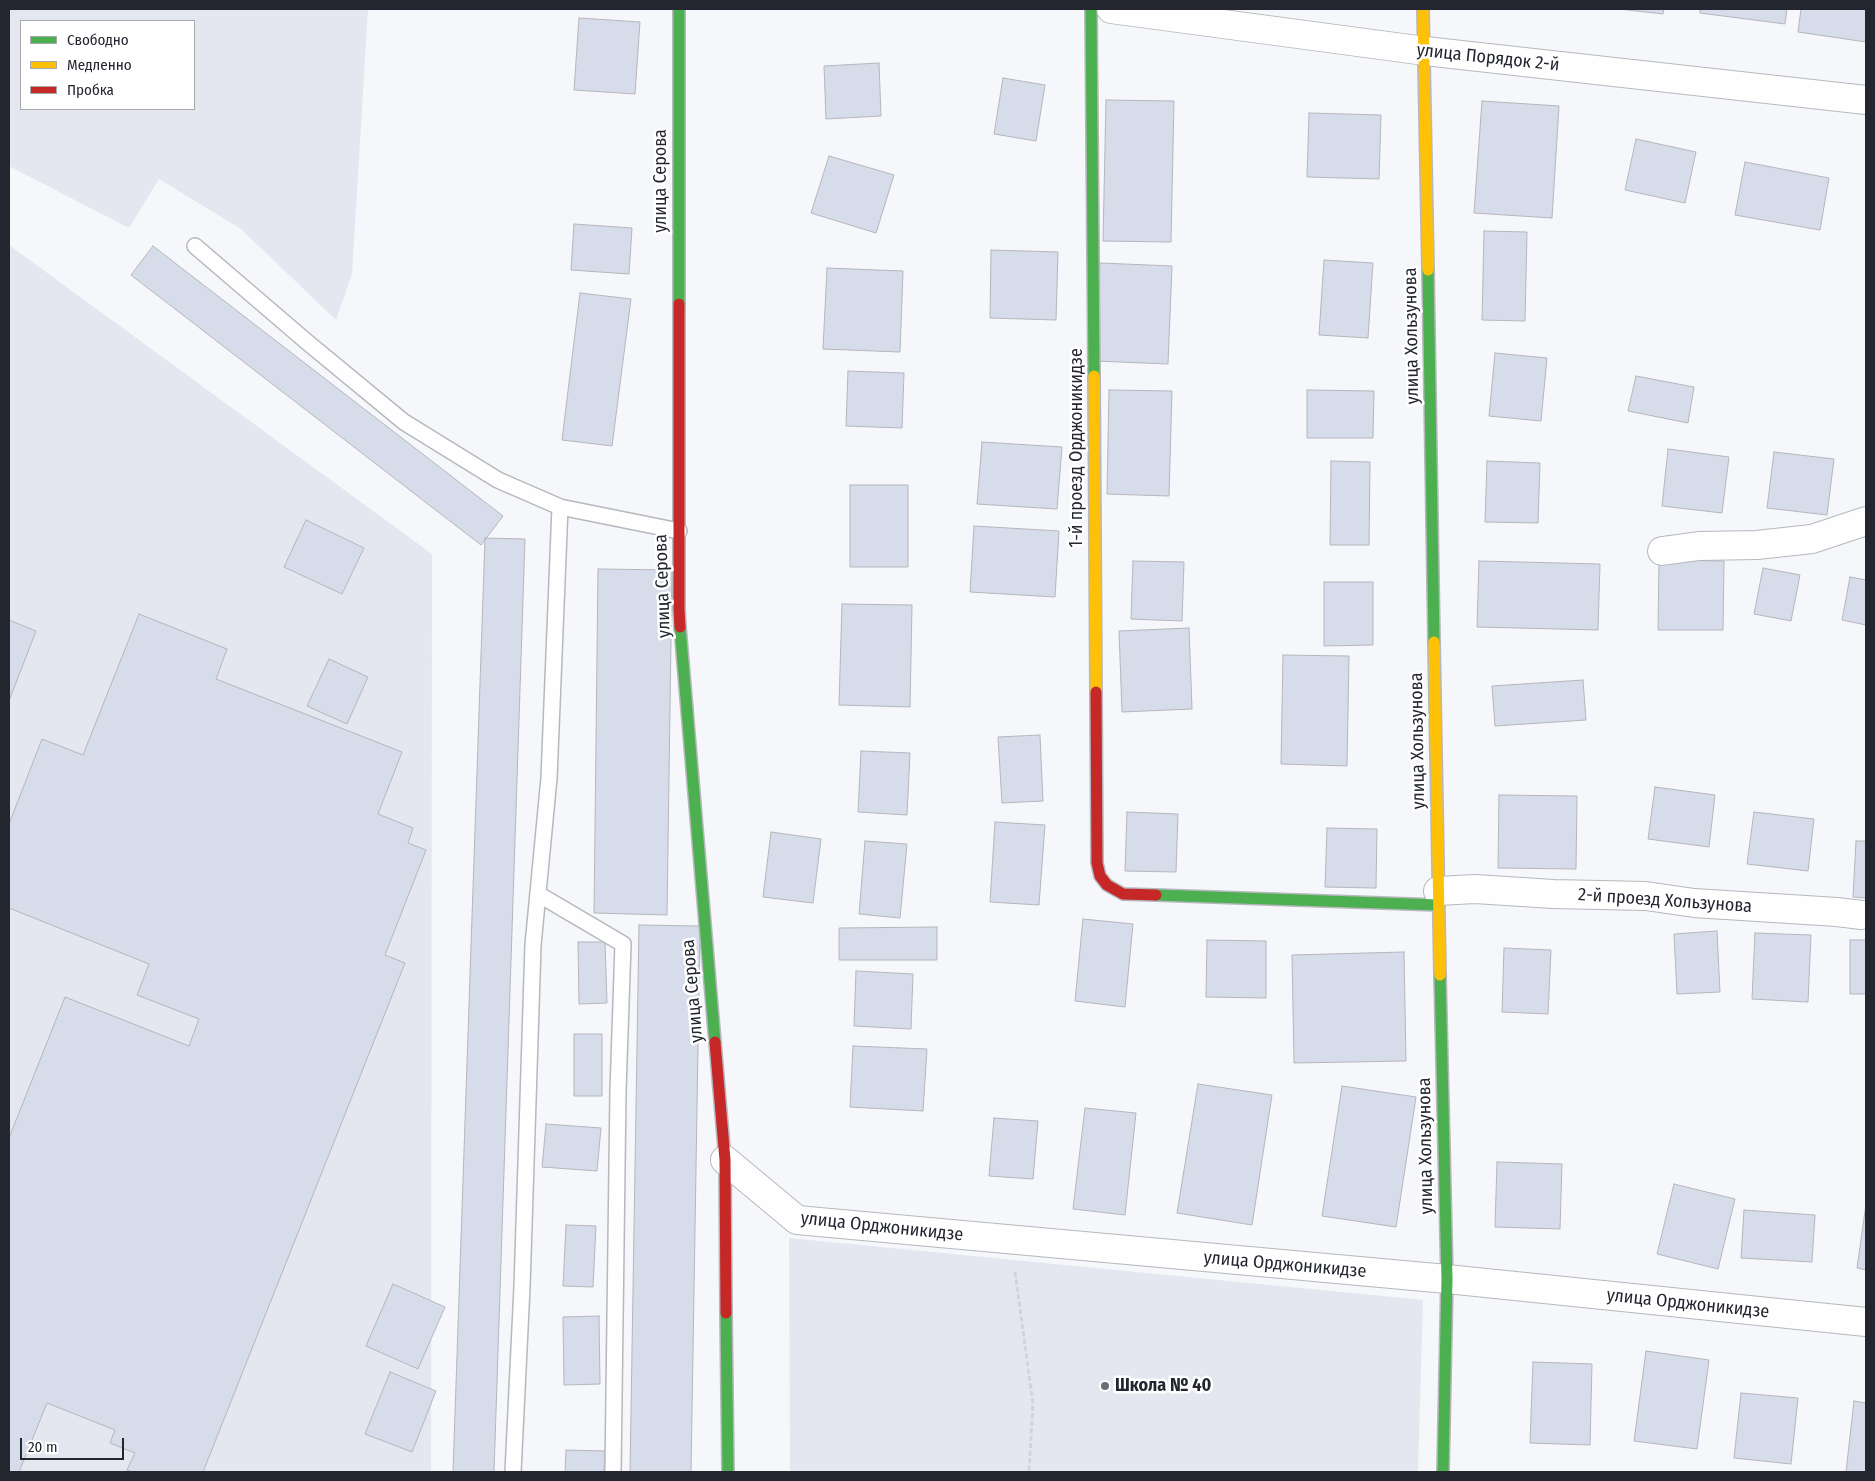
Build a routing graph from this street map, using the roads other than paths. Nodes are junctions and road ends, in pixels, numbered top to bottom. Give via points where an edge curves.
1 (678, 9) edge
2 (1091, 9) edge
3 (1111, 9) edge
4 (1423, 9) edge
5 (1425, 51) junction
6 (1866, 100) edge
7 (195, 246) dead end
8 (560, 506) junction
9 (1866, 521) edge
10 (679, 531) junction
11 (1662, 551) dead end
12 (538, 894) junction
13 (1438, 898) junction
14 (1862, 915) dead end
15 (725, 1160) junction
16 (1447, 1279) junction
17 (1866, 1322) edge
18 (513, 1472) edge
19 (613, 1472) edge
20 (728, 1472) edge
21 (1443, 1472) edge

1 - 10 street, улица Серова
2 - 13 street, 1-й проезд Орджоникидзе via 1100,876 1107,885 1124,894
3 - 5 street, улица Порядок 2-й
4 - 5 street, улица Хользунова
5 - 6 street, улица Порядок 2-й
5 - 13 street, улица Хользунова
7 - 8 lane via 404,422 498,480
8 - 10 lane
8 - 12 lane via 548,778
9 - 11 street via 1812,539
10 - 15 street, улица Серова via 679,609
12 - 18 lane via 533,945
12 - 19 lane via 623,944
13 - 14 street, 2-й проезд Хользунова via 1475,889 1646,896 1694,903
13 - 16 street, улица Хользунова
15 - 16 street, улица Орджоникидзе via 797,1220
15 - 20 street, улица Серова
16 - 17 street, улица Орджоникидзе
16 - 21 street, улица Хользунова

